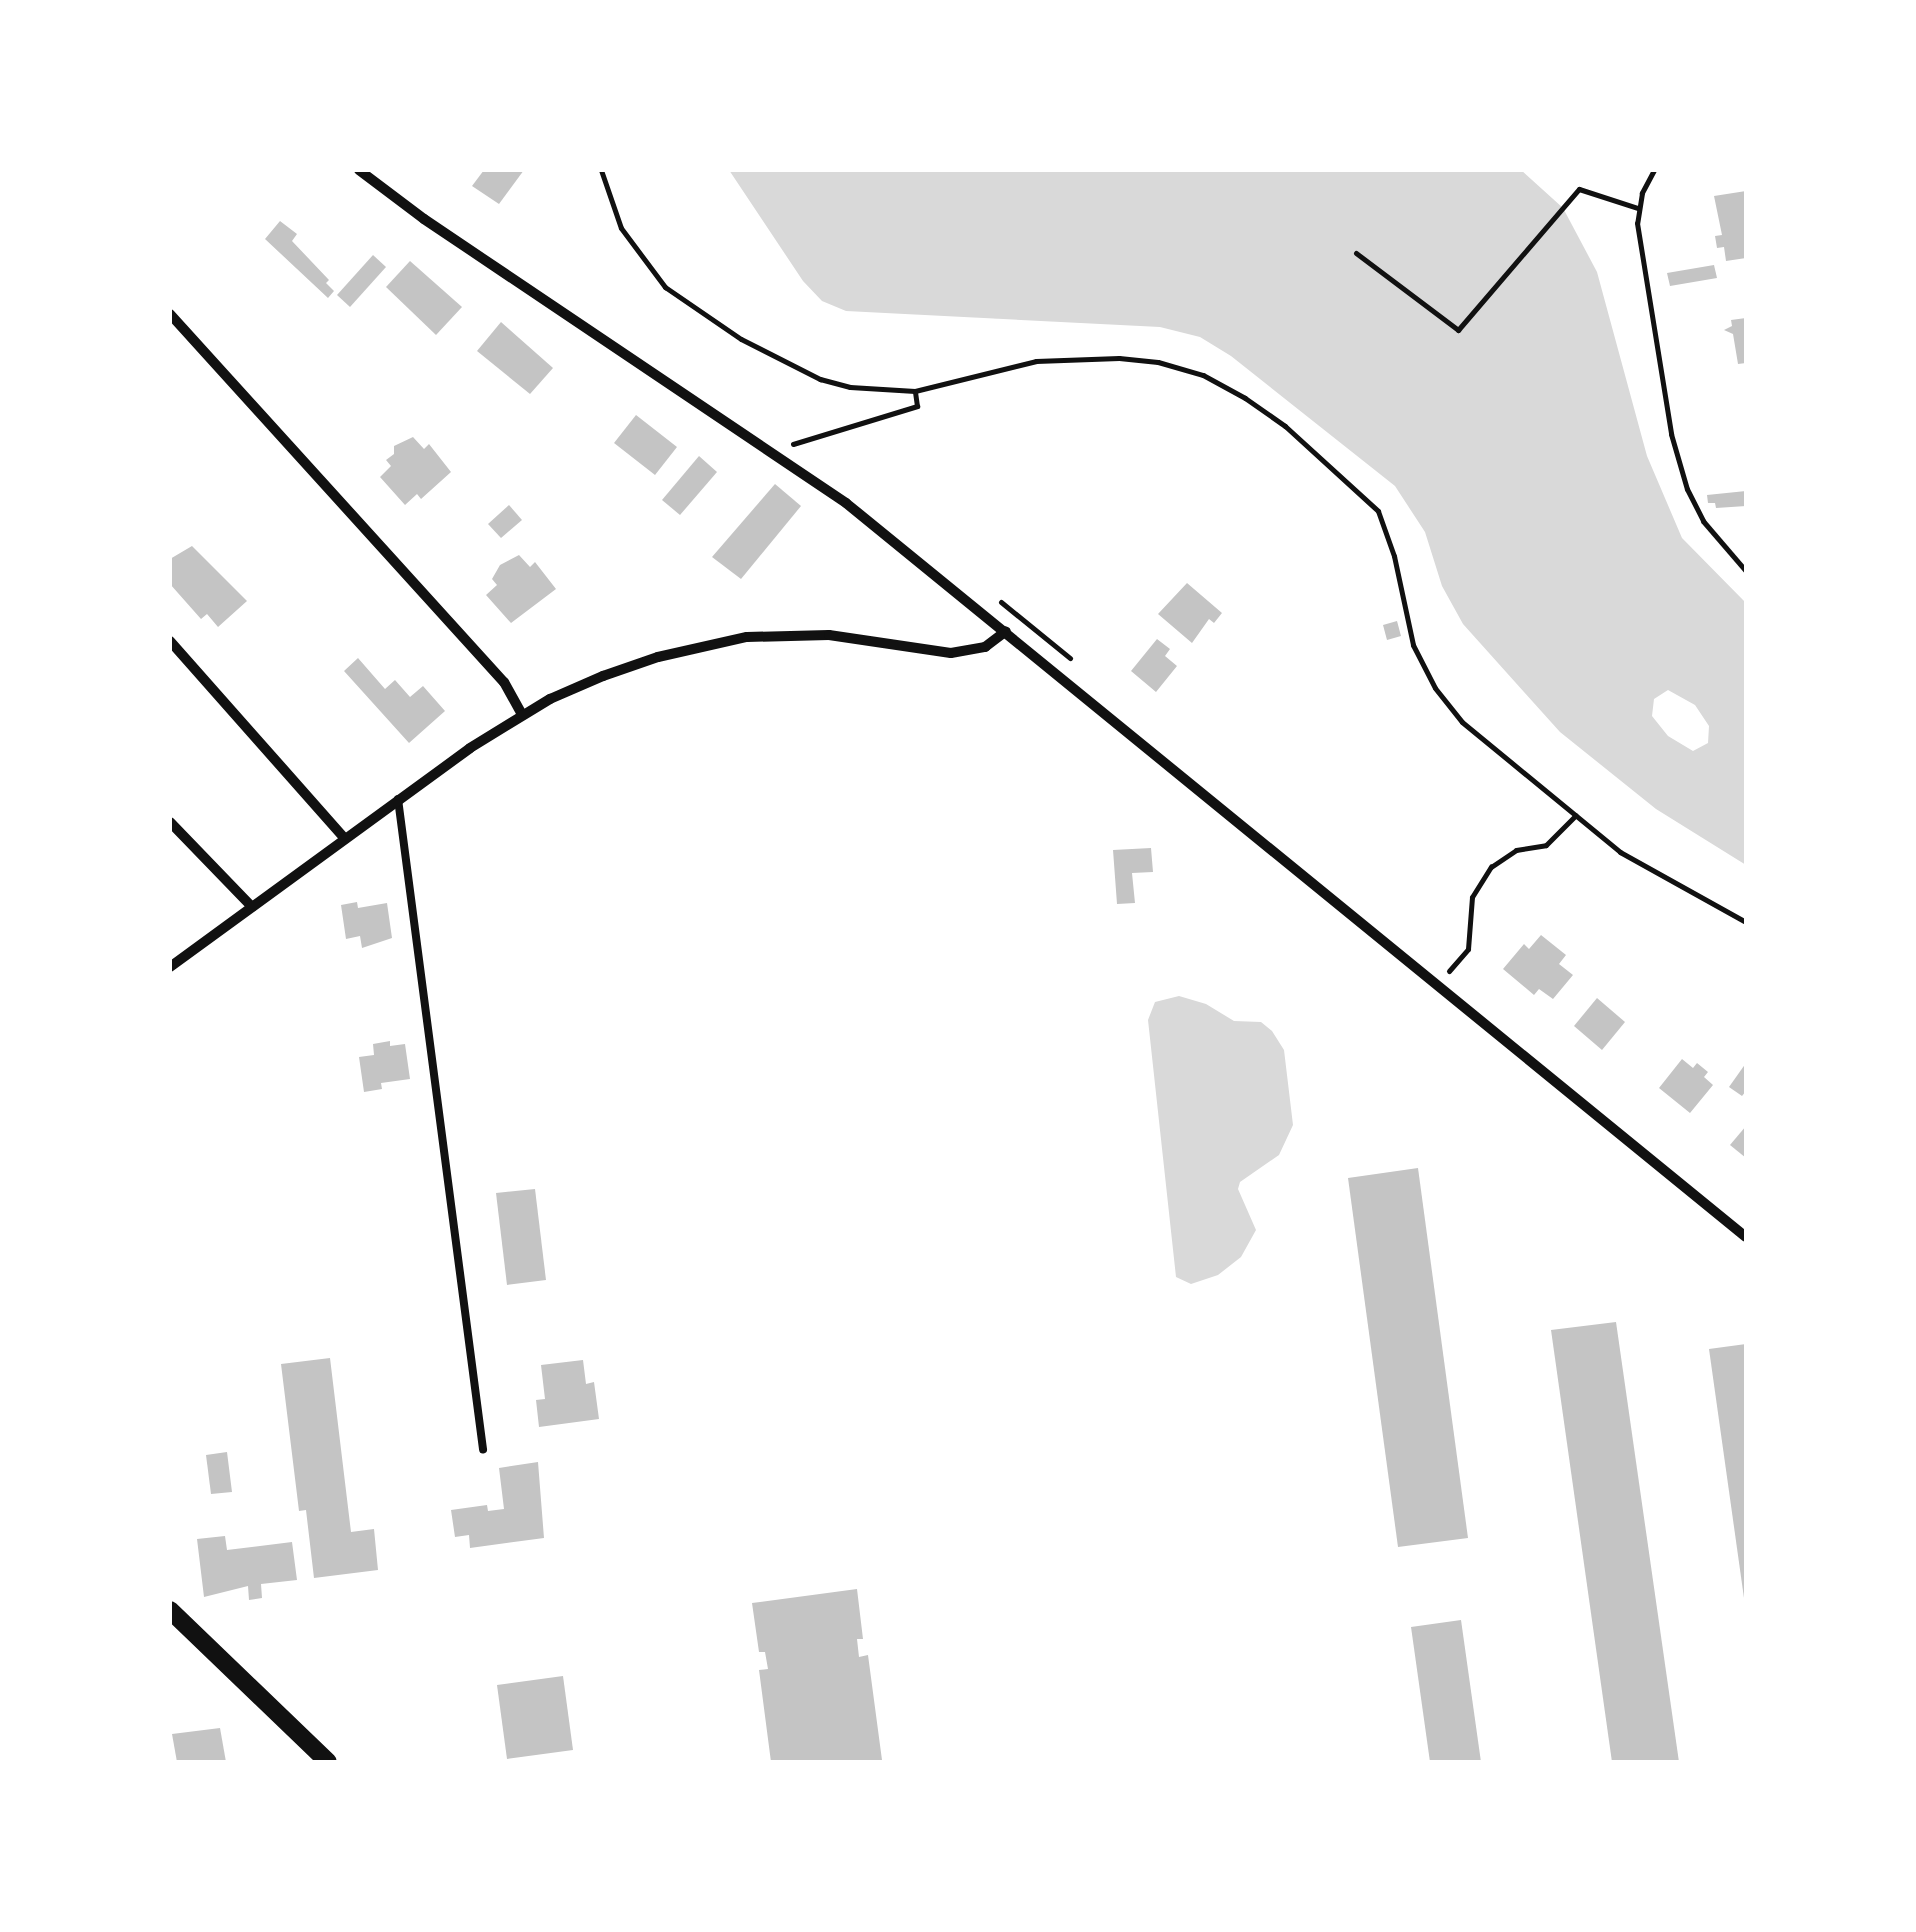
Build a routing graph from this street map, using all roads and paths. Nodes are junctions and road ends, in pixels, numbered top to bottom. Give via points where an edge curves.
1 (359, 170) edge
2 (601, 170) edge
3 (1654, 170) edge
4 (1638, 208) junction
5 (1356, 253) dead end
6 (170, 314) edge
7 (915, 391) junction
8 (781, 457) junction
9 (1746, 570) edge
10 (1006, 630) junction
11 (170, 641) edge
12 (522, 715) junction
13 (398, 799) junction
14 (1576, 815) junction
15 (170, 822) edge
16 (344, 839) junction
17 (252, 907) junction
18 (1746, 922) edge
19 (170, 967) edge
20 (1436, 986) junction
21 (1746, 1237) edge
22 (482, 1449) dead end
23 (170, 1610) edge
24 (328, 1762) edge

1 - 8 street
2 - 7 path via 621,228 681,300 820,379 850,388
3 - 4 path
4 - 5 path via 1579,189 1458,330
4 - 9 path via 1678,458 1703,522
6 - 12 street via 504,682
7 - 8 path via 917,406 792,444
7 - 14 path via 1036,361 1119,358 1191,371 1245,398 1286,426 1378,512 1394,556 1406,627 1435,688 1462,722
8 - 10 street
10 - 12 street via 985,647 952,653 829,635 720,641 602,676
10 - 20 street
11 - 16 street
12 - 13 street
13 - 16 street
13 - 22 lane
14 - 18 path via 1620,852
14 - 20 path via 1546,845 1516,850 1490,867 1472,897 1468,949
15 - 17 street
16 - 17 street
17 - 19 street
20 - 21 street
23 - 24 street

